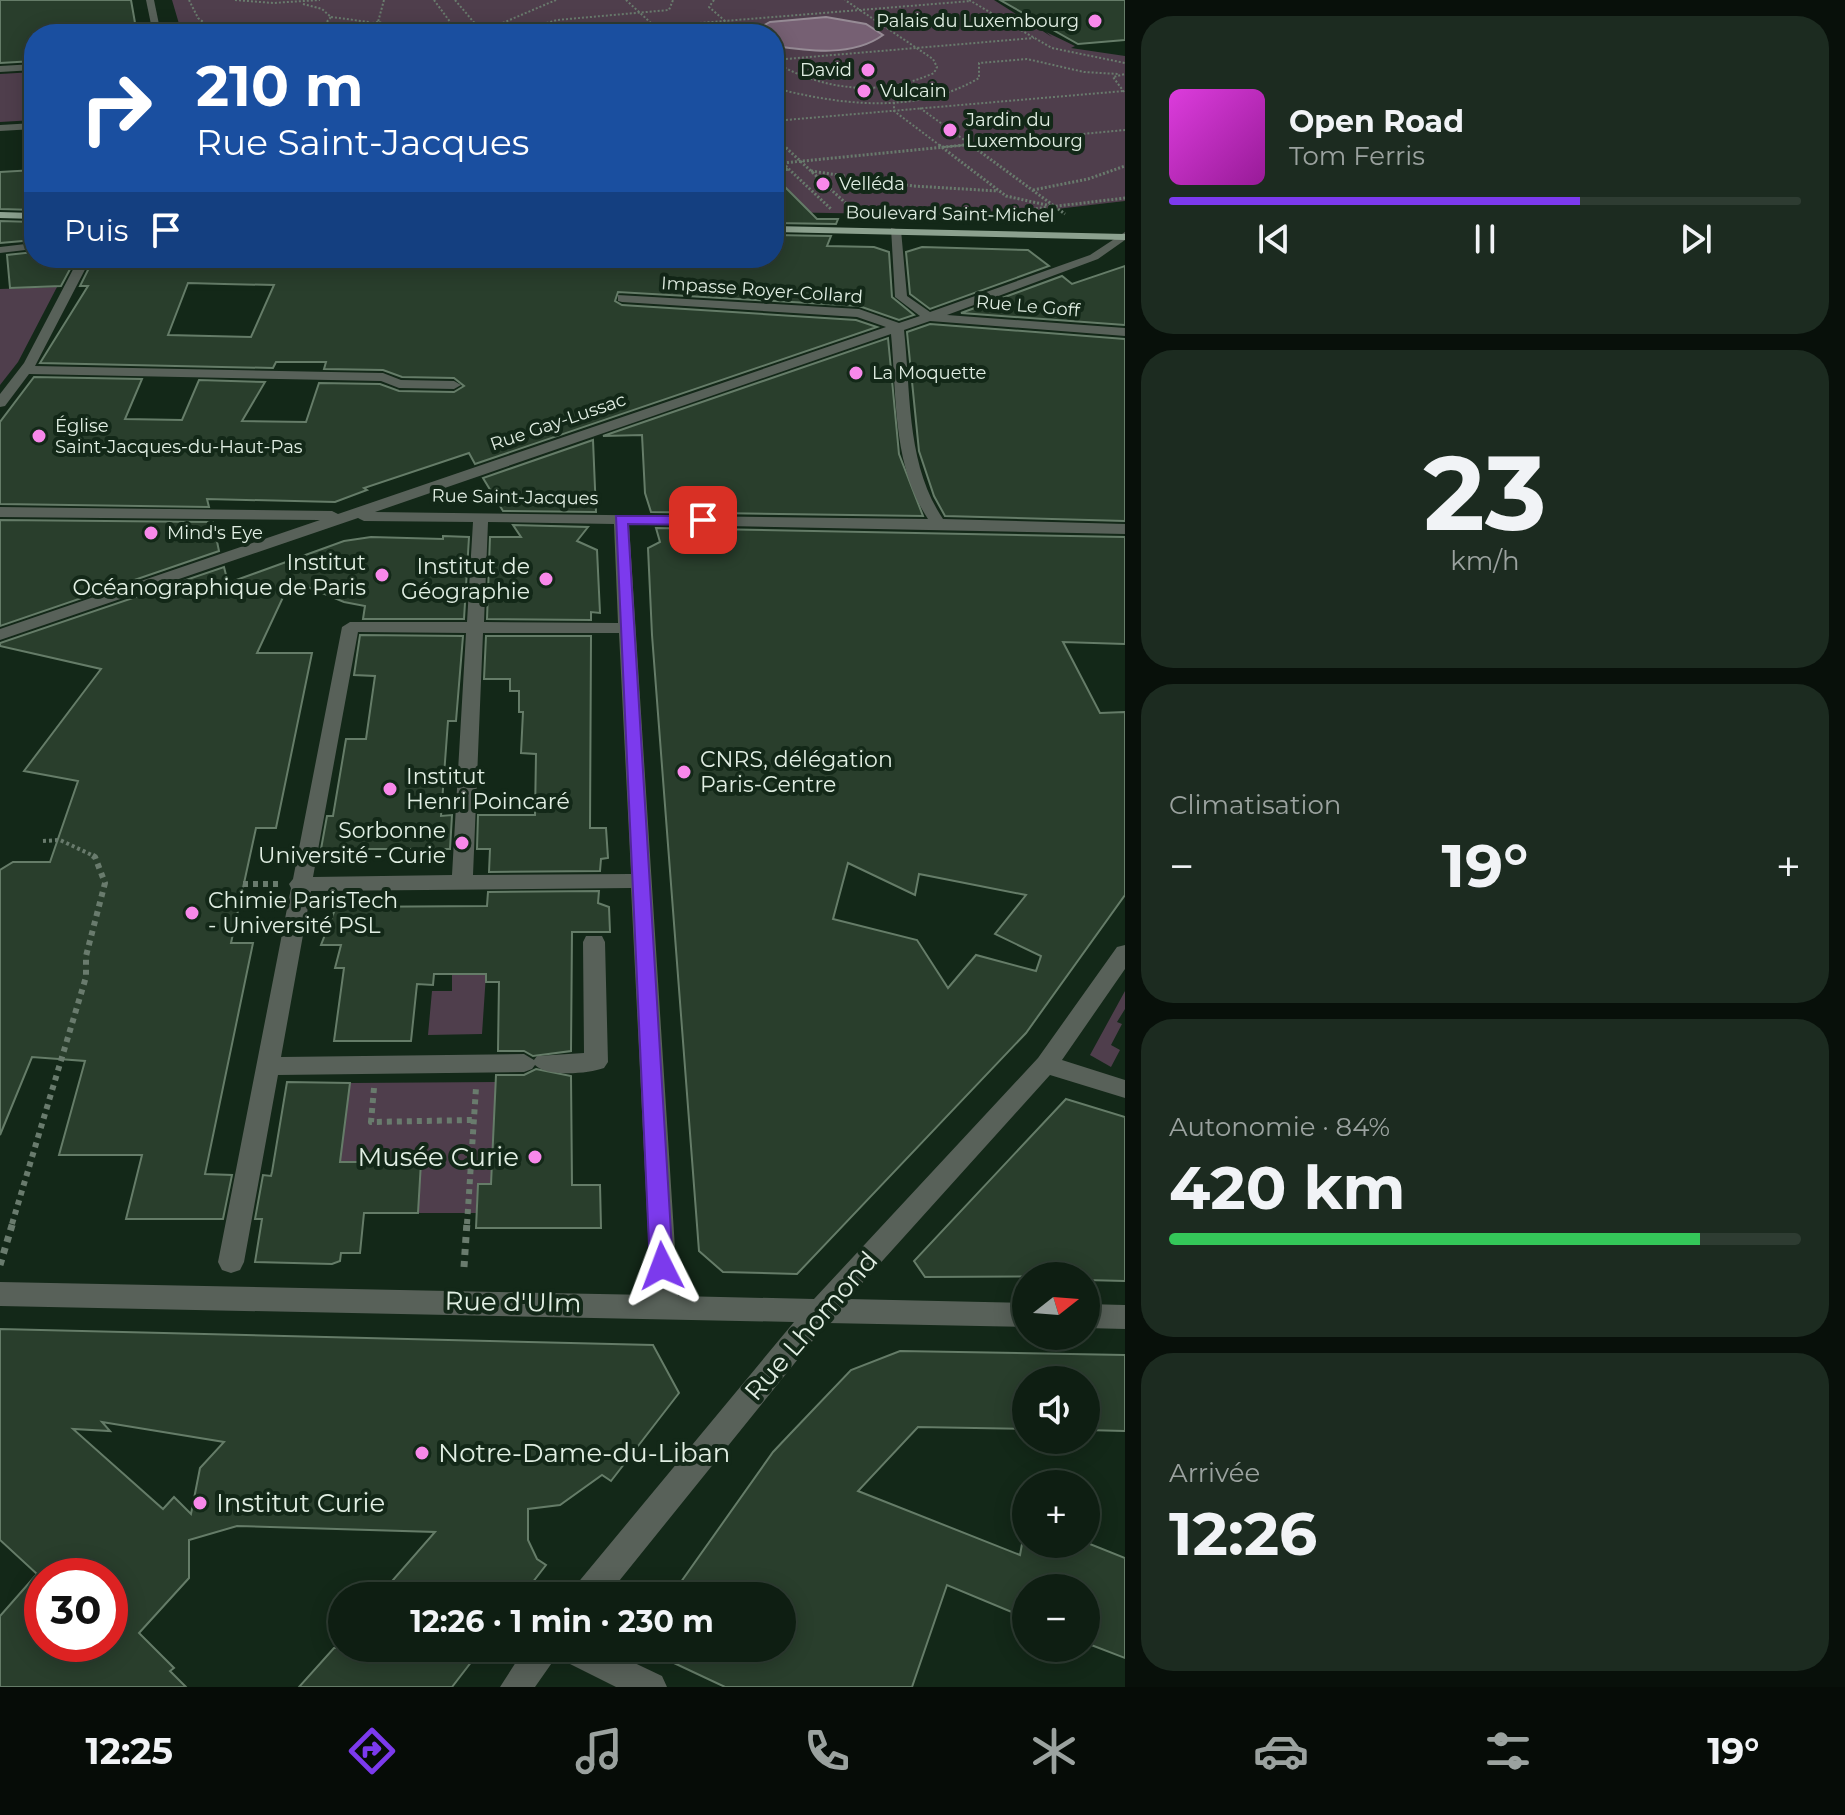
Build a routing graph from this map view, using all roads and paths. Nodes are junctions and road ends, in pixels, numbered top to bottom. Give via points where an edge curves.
1 (150, 0) edge
2 (189, 0) edge
3 (235, 0) edge
4 (320, 0) edge
5 (384, 0) edge
6 (434, 0) edge
7 (455, 0) edge
8 (556, 0) edge
9 (626, 0) edge
10 (673, 0) edge
11 (714, 0) edge
12 (845, 0) edge
13 (970, 1) edge
14 (298, 3) junction
15 (861, 9) junction
16 (639, 13) junction
17 (331, 17) junction
18 (723, 20) junction
19 (378, 22) junction
20 (156, 24) edge
21 (206, 24) edge
22 (328, 24) edge
23 (367, 24) edge
24 (389, 24) edge
25 (452, 24) edge
26 (475, 24) edge
27 (505, 24) edge
28 (543, 24) edge
29 (652, 24) edge
30 (667, 24) edge
31 (728, 24) edge
32 (1034, 38) junction
33 (918, 48) junction
34 (784, 60) edge
35 (1125, 64) edge
36 (784, 67) edge
37 (24, 68) edge
38 (0, 69) edge
39 (1118, 74) junction
40 (1125, 74) edge
41 (890, 87) junction
42 (784, 90) edge
43 (1124, 92) edge
44 (900, 94) junction
45 (910, 101) junction
46 (895, 102) junction
47 (919, 108) junction
48 (894, 111) junction
49 (784, 120) edge
50 (24, 127) edge
51 (0, 128) edge
52 (1125, 130) edge
53 (970, 145) junction
54 (784, 146) edge
55 (943, 148) junction
56 (800, 161) junction
57 (784, 163) edge
58 (784, 164) edge
59 (1125, 166) edge
60 (789, 169) junction
61 (784, 170) edge
62 (811, 171) junction
63 (1032, 190) junction
64 (999, 191) junction
65 (1125, 198) edge
66 (1056, 208) junction
67 (831, 209) junction
68 (852, 209) junction
69 (864, 210) dead end
70 (1061, 211) dead end
71 (1005, 212) dead end
72 (835, 213) dead end
73 (0, 215) edge
74 (24, 216) edge
75 (784, 229) edge
76 (895, 230) junction
77 (1124, 236) edge
78 (24, 247) edge
79 (0, 250) edge
80 (80, 268) edge
81 (622, 298) dead end
82 (929, 317) junction
83 (897, 327) junction
84 (1125, 332) edge
85 (26, 370) junction
86 (454, 385) dead end
87 (0, 403) edge
88 (0, 512) edge
89 (349, 516) junction
90 (481, 516) junction
91 (621, 519) junction
92 (939, 524) junction
93 (1125, 529) edge
94 (116, 597) junction
95 (475, 627) junction
96 (626, 628) junction
97 (0, 635) edge
98 (0, 649) edge
99 (43, 841) dead end
100 (640, 881) junction
101 (462, 883) junction
102 (243, 884) dead end
103 (264, 884) dead end
104 (299, 884) junction
105 (594, 942) dead end
106 (1125, 953) edge
107 (1046, 1064) junction
108 (476, 1065) junction
109 (267, 1066) junction
110 (374, 1083) dead end
111 (1125, 1089) edge
112 (473, 1120) junction
113 (231, 1262) dead end
114 (0, 1265) edge
115 (464, 1267) dead end
116 (0, 1294) edge
117 (665, 1305) junction
118 (821, 1310) junction
119 (1012, 1315) edge
120 (1100, 1316) edge
121 (1125, 1317) edge
122 (598, 1582) edge
123 (534, 1662) edge
124 (598, 1662) edge
125 (516, 1687) edge
126 (651, 1687) edge

1 - 20 street
2 - 21 path
3 - 14 path
4 - 14 path
5 - 19 path
6 - 25 path
7 - 26 path
8 - 27 path
9 - 16 path
10 - 16 path via 669,10
11 - 18 path via 709,7
12 - 15 path
13 - 15 path
13 - 32 path
14 - 17 path
15 - 18 path
15 - 33 path
16 - 28 path
16 - 29 path
17 - 19 path
17 - 22 path
18 - 30 path
18 - 31 path
19 - 23 path
19 - 24 path
32 - 33 path
32 - 35 path via 1071,55
33 - 34 path
33 - 41 path via 933,59 934,73
36 - 41 path via 822,83
37 - 38 street
39 - 40 path
39 - 43 path via 1113,77
39 - 45 path via 1027,59 979,63 979,78 970,86
41 - 44 path
42 - 46 path via 833,100
43 - 47 path
44 - 45 path
44 - 46 path
45 - 46 path
45 - 47 path
46 - 48 path
47 - 48 path
47 - 53 path
48 - 49 path
48 - 55 path
50 - 51 street
52 - 53 path
53 - 55 path
53 - 63 path
54 - 56 path
55 - 56 path
55 - 64 path
56 - 57 path
56 - 62 path
58 - 60 path
59 - 63 path
60 - 61 path
60 - 67 path
62 - 64 path via 913,186
62 - 68 path
63 - 66 path
64 - 66 path
65 - 66 path
66 - 70 path
66 - 71 path
67 - 68 path
67 - 72 path
68 - 69 path
73 - 74 main road
75 - 76 main road, Boulevard Saint-Michel
76 - 77 main road, Boulevard Saint-Michel
76 - 82 street via 901,297
77 - 82 street, Rue Gay-Lussac via 1094,257
78 - 79 street
80 - 85 street
81 - 83 street, Impasse Royer-Collard via 859,313
82 - 83 street, Rue Gay-Lussac
82 - 84 street, Rue Le Goff
83 - 89 street, Rue Gay-Lussac
83 - 92 street via 911,464
85 - 86 street via 383,377 399,384
85 - 87 street
88 - 89 street, Rue Saint-Jacques
89 - 90 street, Rue Saint-Jacques
89 - 94 street, Rue Gay-Lussac
90 - 91 street, Rue Saint-Jacques
90 - 95 street
91 - 92 street, Rue Saint-Jacques
91 - 96 street
92 - 93 street, Rue Saint-Jacques
94 - 97 street, Rue Gay-Lussac
94 - 98 street via 76,622
95 - 96 street
95 - 101 street
95 - 104 street via 350,627
96 - 100 street
99 - 114 path via 60,840 95,857 105,883 86,956 86,977
100 - 101 street
100 - 117 street
101 - 104 street
102 - 103 path
104 - 109 street
105 - 108 street via 596,1062
106 - 107 street, Rue Lhomond
107 - 111 street
107 - 118 street, Rue Lhomond
108 - 109 street
108 - 112 path
109 - 113 street
110 - 112 path via 371,1122
112 - 115 path
116 - 117 street, Rue d'Ulm
117 - 118 street, Rue d'Ulm
118 - 119 street, Rue d'Ulm
118 - 122 street, Rue Lhomond
120 - 121 street
123 - 125 street
124 - 126 street

